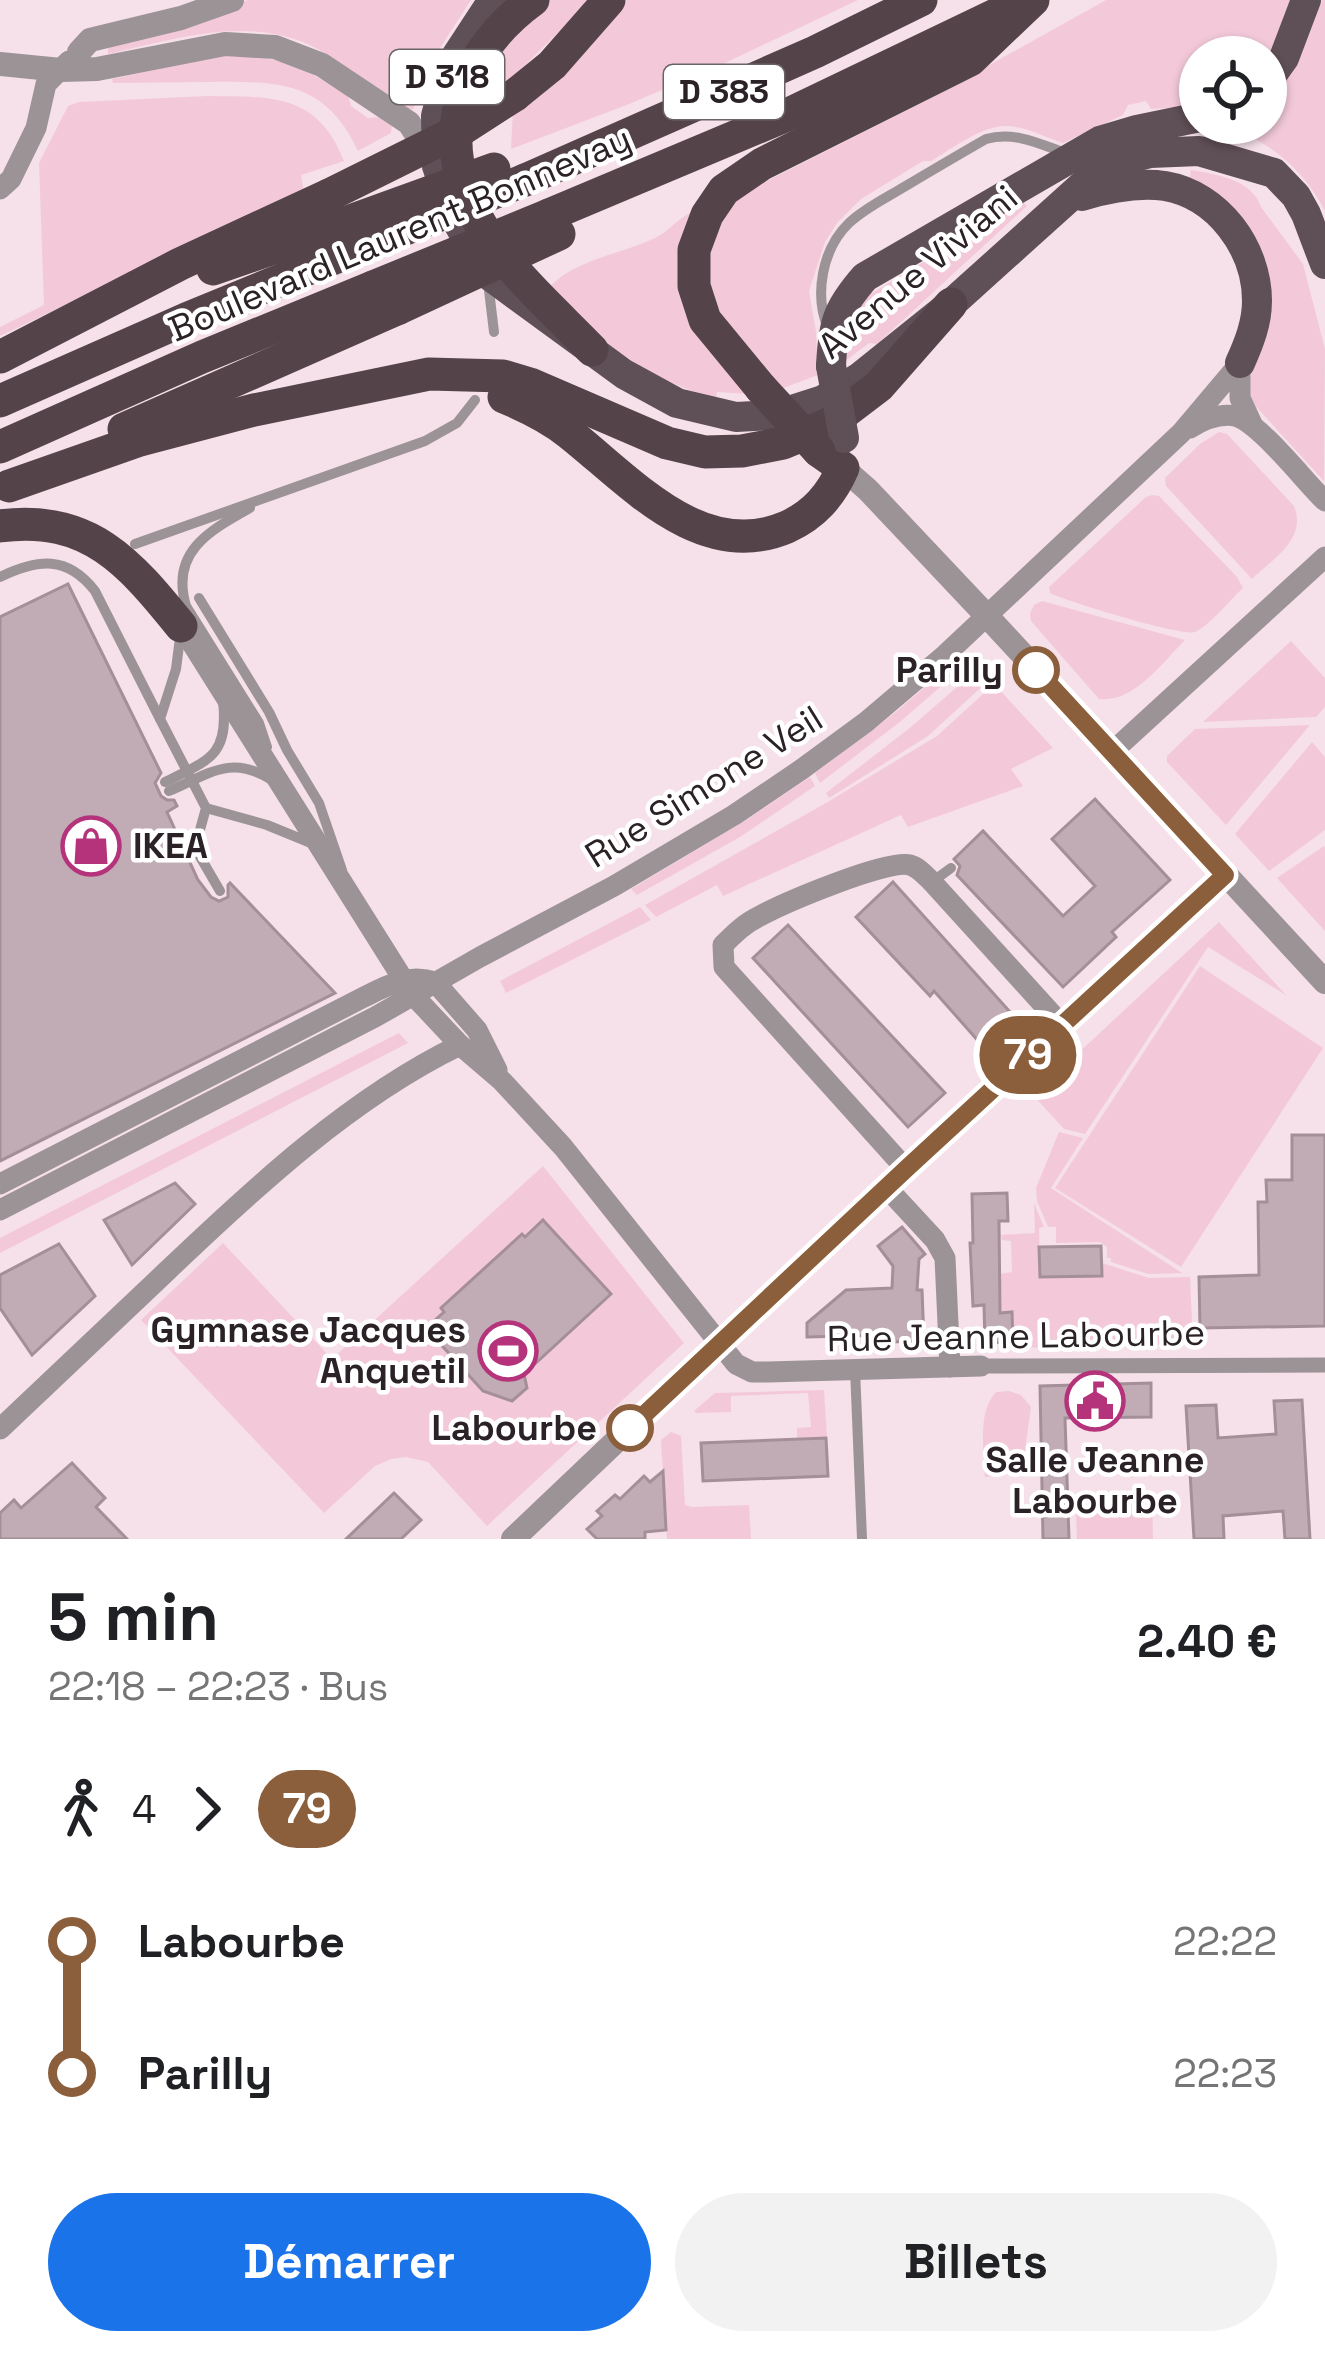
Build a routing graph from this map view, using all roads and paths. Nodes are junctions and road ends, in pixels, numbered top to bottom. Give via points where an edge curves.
1 (232, 0) edge
2 (493, 0) edge
3 (533, 0) edge
4 (610, 0) edge
5 (921, 0) edge
6 (1029, 0) edge
7 (1306, 0) edge
8 (1287, 50) edge
9 (70, 61) junction
10 (0, 64) edge
11 (1179, 122) edge
12 (1158, 127) junction
13 (1072, 155) junction
14 (437, 166) junction
15 (1274, 173) junction
16 (0, 189) edge
17 (1059, 205) junction
18 (339, 224) junction
19 (1325, 264) edge
20 (486, 273) junction
21 (385, 298) junction
22 (951, 304) junction
23 (494, 332) dead end
24 (592, 350) junction
25 (831, 351) junction
26 (0, 357) edge
27 (1240, 363) junction
28 (360, 388) junction
29 (0, 400) edge
30 (475, 400) dead end
31 (1252, 424) junction
32 (1181, 433) junction
33 (0, 447) edge
34 (835, 452) junction
35 (4, 488) edge
36 (268, 498) junction
37 (1325, 502) edge
38 (0, 526) edge
39 (134, 544) dead end
40 (1325, 557) edge
41 (0, 578) edge
42 (190, 612) junction
43 (986, 615) junction
44 (222, 692) junction
45 (160, 718) junction
46 (1112, 752) junction
47 (188, 777) junction
48 (280, 785) junction
49 (167, 786) dead end
50 (206, 808) junction
51 (317, 846) junction
52 (1225, 875) junction
53 (220, 891) dead end
54 (352, 899) junction
55 (376, 938) junction
56 (435, 982) junction
57 (1325, 982) edge
58 (408, 987) junction
59 (362, 998) junction
60 (1061, 1024) junction
61 (460, 1045) junction
62 (502, 1081) junction
63 (906, 1169) junction
64 (0, 1184) edge
65 (886, 1187) junction
66 (0, 1210) edge
67 (718, 1344) junction
68 (1325, 1365) edge
69 (981, 1366) joint
70 (950, 1367) junction
71 (855, 1370) junction
72 (0, 1429) edge
73 (513, 1539) edge
74 (862, 1539) edge

1 - 9 street via 90,40
2 - 14 main road, D 318 via 447,76 436,116
3 - 24 highway via 503,24 472,67 458,114 456,164 490,240
4 - 18 highway, bridge via 552,65
5 - 18 highway, D 383, bridge via 702,101 522,170
6 - 21 highway, Boulevard Laurent Bonnevay / D 383, bridge
6 - 34 highway, bridge via 970,60 762,164 724,190 707,215 694,250 705,320 761,388
7 - 8 main road
9 - 10 street, Avenue Viviani
9 - 14 street, Avenue Viviani via 106,68 225,44 275,47 322,65 409,122
9 - 16 street via 46,84 37,128
11 - 12 main road
12 - 13 main road
12 - 15 main road via 1233,139
13 - 25 main road via 865,277 844,302
13 - 25 lane via 996,136 846,226 823,274
14 - 20 main road, Avenue Viviani
15 - 17 main road, Avenue Viviani via 1198,151 1150,153 1091,177
15 - 19 main road via 1296,196
17 - 22 main road, Avenue Viviani
17 - 27 main road via 1137,185 1179,190 1211,207 1241,242 1255,278 1256,316
18 - 26 highway
18 - 29 highway, Boulevard Laurent Bonnevay via 186,319
20 - 23 lane
20 - 24 main road, Avenue Viviani
21 - 33 highway, Boulevard Laurent Bonnevay / D 383 via 202,357
21 - 35 highway
22 - 24 main road, Avenue Viviani via 860,377 776,415 736,417 677,403
22 - 28 highway via 879,386 829,424 742,452 667,443 503,376 429,374
25 - 34 main road, bridge
27 - 31 street via 1240,398
27 - 32 street, Rue Simone Veil
28 - 34 highway via 448,384 502,396 540,412 679,519 710,532 748,536 793,524 832,493
28 - 35 highway via 140,440
30 - 36 lane via 457,423 425,441
31 - 32 street via 1214,416
31 - 37 street
32 - 43 street, Rue Simone Veil
34 - 43 street
36 - 39 lane
36 - 48 lane via 194,548 182,593 259,723
38 - 42 highway via 65,530 98,542
40 - 46 street
41 - 45 lane via 46,562 82,575
42 - 44 street
42 - 45 lane
42 - 54 lane via 269,712 319,803
43 - 46 street
43 - 56 street, Rue Simone Veil via 866,722 734,815
44 - 47 lane via 224,738
44 - 48 street
45 - 47 lane
46 - 52 street
47 - 48 lane via 246,766
47 - 49 lane
47 - 50 lane
48 - 51 street
50 - 51 lane
50 - 53 lane via 196,848
51 - 54 street
52 - 57 street
52 - 60 street
54 - 55 street
55 - 58 street
55 - 59 street
56 - 58 street, Rue Simone Veil
56 - 62 street via 477,1030
58 - 59 street, Rue Simone Veil
58 - 61 street
58 - 66 street, Rue Simone Veil
59 - 64 street, Rue Simone Veil
60 - 63 street
60 - 63 street via 941,875 910,865 814,892 740,928 723,945 724,967
61 - 62 street
61 - 72 street via 275,1172
62 - 67 street
63 - 65 street
65 - 67 street
65 - 70 street via 945,1258
67 - 71 street, Rue Jeanne Labourbe via 752,1372
67 - 73 street
68 - 69 street, Rue Jeanne Labourbe
69 - 70 street, Rue Jeanne Labourbe
70 - 71 street, Rue Jeanne Labourbe
71 - 74 lane

